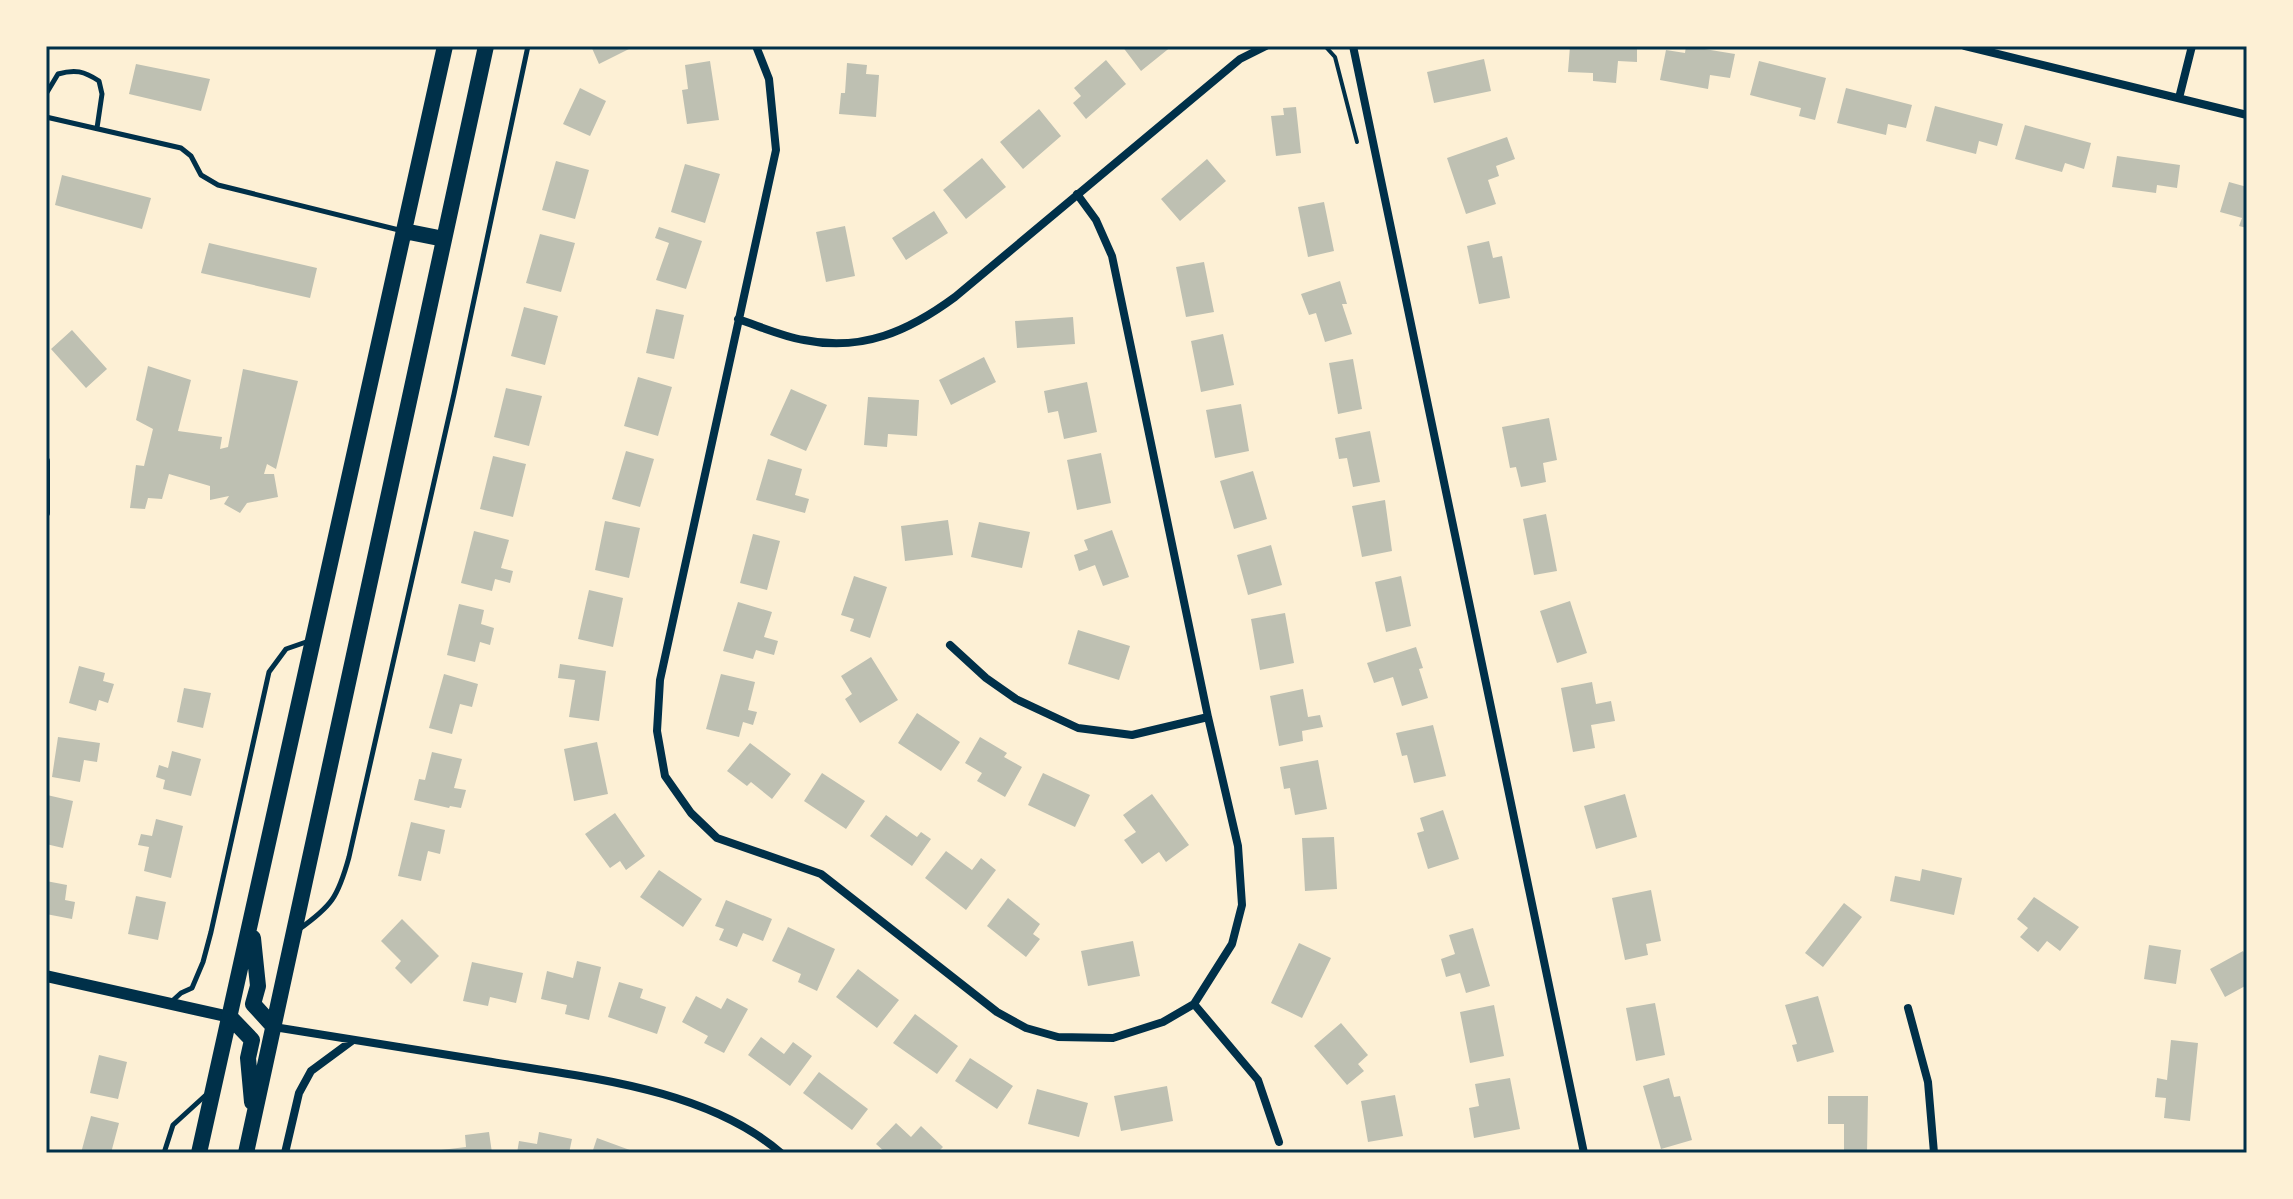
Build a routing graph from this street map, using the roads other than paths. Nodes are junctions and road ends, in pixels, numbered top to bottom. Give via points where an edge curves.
1 (445, 46) edge
2 (486, 46) edge
3 (528, 46) edge
4 (756, 46) edge
5 (1266, 46) edge
6 (1353, 46) edge
7 (1965, 46) edge
8 (2192, 46) edge
9 (46, 94) edge
10 (2179, 98) junction
11 (2247, 115) edge
12 (46, 117) edge
13 (97, 128) junction
14 (1077, 194) junction
15 (404, 231) junction
16 (444, 239) junction
17 (738, 319) junction
18 (46, 461) edge
19 (46, 513) edge
20 (312, 640) junction
21 (950, 645) dead end
22 (1208, 717) junction
23 (251, 919) junction
24 (294, 933) junction
25 (46, 976) edge
26 (169, 1004) junction
27 (1194, 1004) junction
28 (1908, 1008) dead end
29 (230, 1017) junction
30 (274, 1027) junction
31 (354, 1040) junction
32 (214, 1089) junction
33 (253, 1121) junction
34 (1279, 1142) dead end
35 (164, 1153) edge
36 (199, 1153) edge
37 (246, 1153) edge
38 (285, 1153) edge
39 (781, 1153) edge
40 (1584, 1153) edge
41 (1934, 1153) edge

1 - 15 main road
2 - 16 main road
3 - 24 lane via 346,868 333,902
4 - 17 street via 769,79 776,150
5 - 14 street via 1240,59
6 - 40 street
7 - 10 street
8 - 10 street
9 - 13 lane via 58,74 85,71 99,81 102,94
10 - 11 street
12 - 13 lane
13 - 15 lane via 181,148 201,175 218,185
14 - 17 street via 955,297 893,335 842,344 804,340
14 - 22 street via 1112,256
15 - 16 main road
15 - 20 main road
16 - 24 main road
17 - 27 street via 660,680 657,731 665,776 717,838 821,874 997,1012 1026,1028 1058,1037 1113,1038 1163,1022
18 - 19 street
20 - 23 main road
20 - 26 lane via 286,649 269,672 203,962 192,988
21 - 22 street via 1016,699 1078,728 1132,735
22 - 27 street via 1238,846 1242,905 1232,944
23 - 29 main road
23 - 30 main road via 258,986 253,1004
24 - 30 main road
25 - 26 street
26 - 29 street
27 - 34 street via 1258,1080
28 - 41 street via 1928,1082
29 - 32 main road
29 - 33 main road via 252,1040 248,1058
30 - 31 street
30 - 33 main road
31 - 38 street via 311,1071 299,1093
31 - 39 street via 598,1080 683,1100 724,1117
32 - 35 lane via 173,1125
32 - 36 main road
33 - 37 main road

